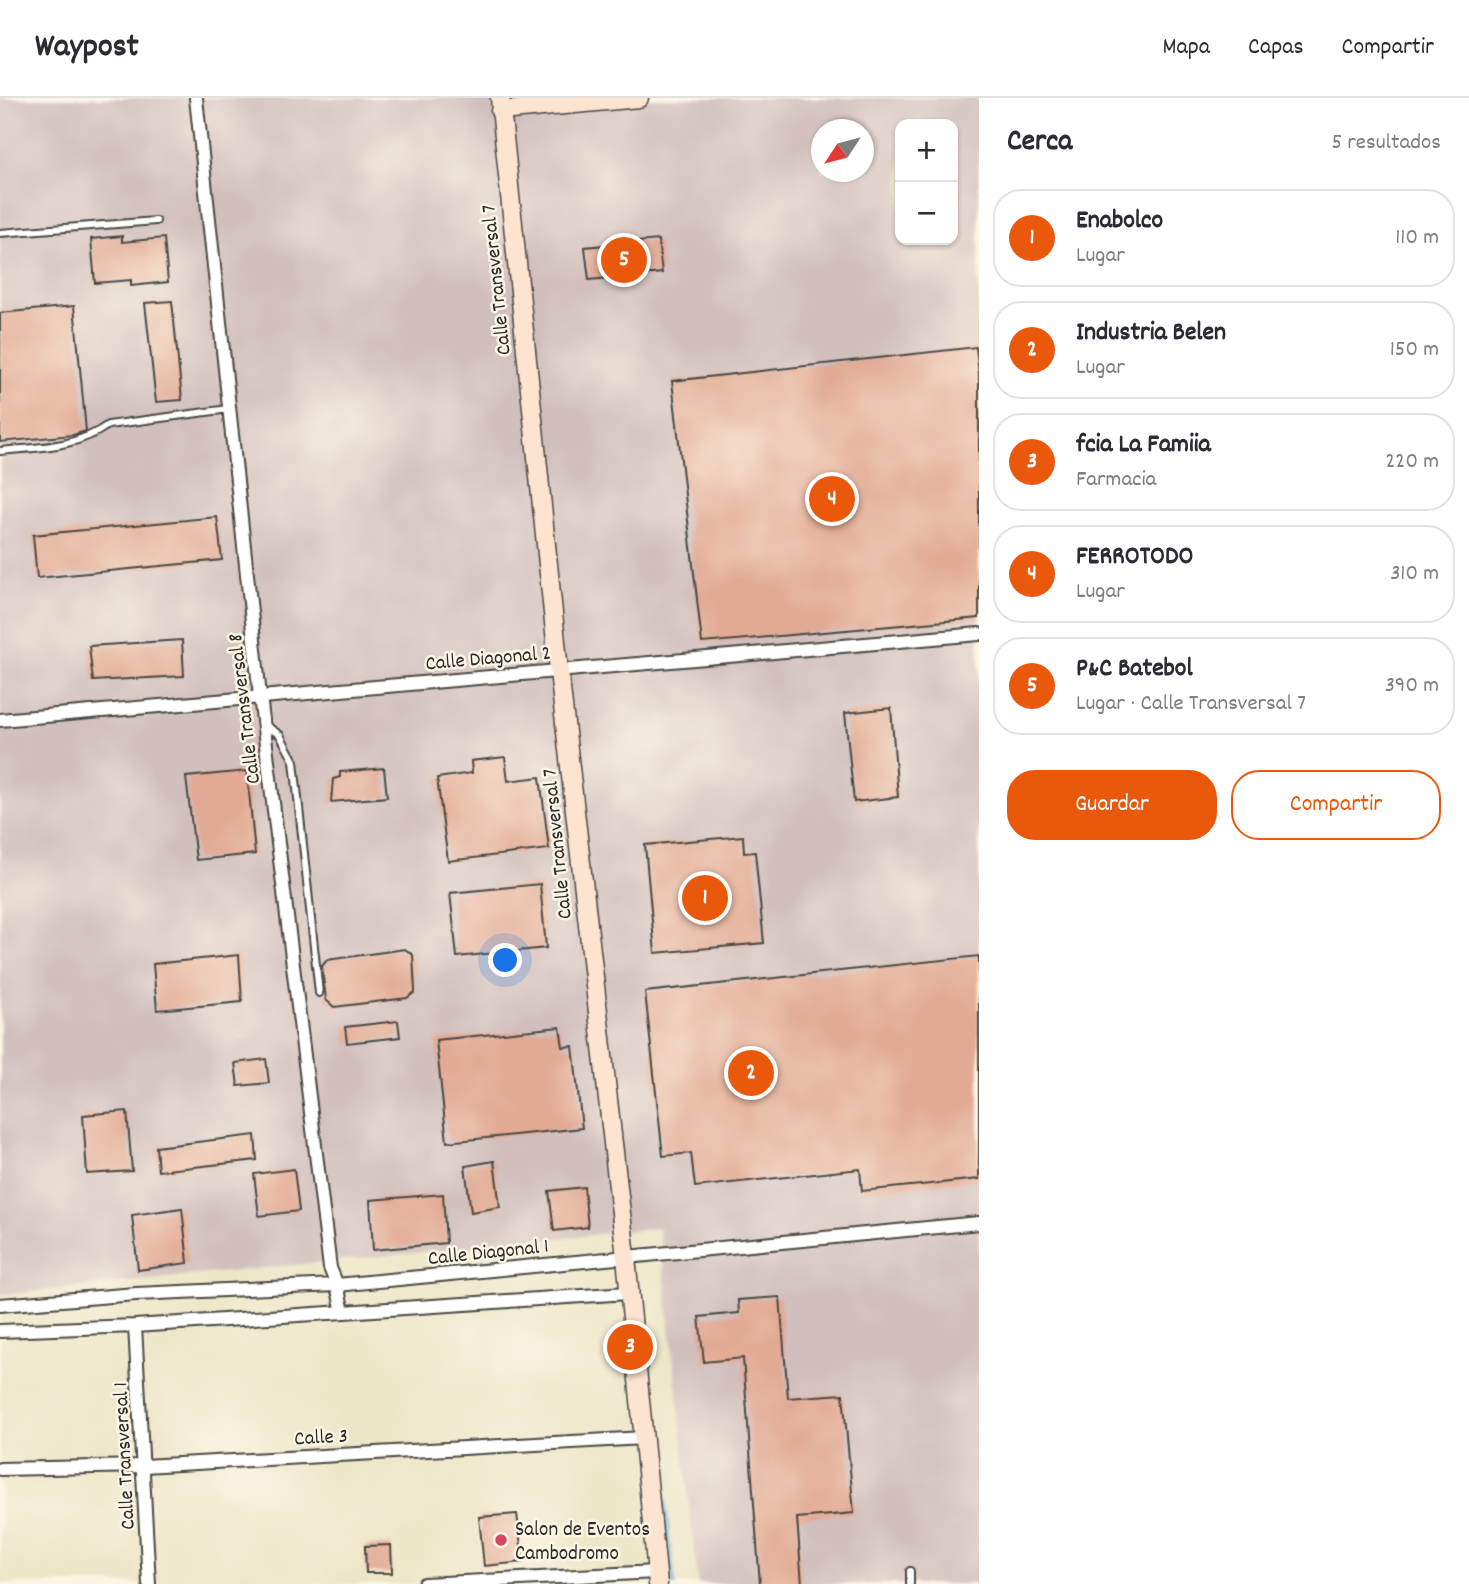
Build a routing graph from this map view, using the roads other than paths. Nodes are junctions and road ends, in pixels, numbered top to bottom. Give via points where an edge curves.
1 (196, 98) edge
2 (639, 98) edge
3 (500, 104) edge
4 (156, 221) dead end
5 (0, 233) edge
6 (229, 409) junction
7 (0, 451) edge
8 (979, 634) edge
9 (559, 671) junction
10 (260, 696) junction
11 (0, 720) edge
12 (263, 723) junction
13 (318, 993) dead end
14 (979, 1223) edge
15 (626, 1257) junction
16 (337, 1285) junction
17 (628, 1293) junction
18 (0, 1305) edge
19 (342, 1312) junction
20 (135, 1326) junction
21 (0, 1331) edge
22 (644, 1438) junction
23 (143, 1466) junction
24 (0, 1469) edge
25 (910, 1572) dead end
26 (657, 1578) edge
27 (149, 1584) edge
28 (424, 1584) edge
29 (910, 1584) edge

1 - 6 street, Calle Transversal 8
2 - 3 street
3 - 9 street, Calle Transversal 7
4 - 5 lane
6 - 7 lane via 108,425 92,437 67,445
6 - 10 street, Calle Transversal 8
8 - 9 street, Calle Diagonal 2
9 - 10 street, Calle Diagonal 2
9 - 15 street, Calle Transversal 7
10 - 11 street, Calle Diagonal 2
10 - 12 street, Calle Transversal 8
12 - 13 lane via 280,735 294,761
12 - 16 street, Calle Transversal 8 via 330,1268
14 - 15 street, Calle Diagonal 1
15 - 16 street, Calle Diagonal 1
15 - 17 street, Calle Transversal 7
16 - 18 street, Calle Diagonal 1
16 - 19 street, Calle Transversal 8
17 - 19 street
17 - 22 street, Calle Transversal 7
19 - 20 street
20 - 21 street
20 - 23 street, Calle Transversal 1
22 - 23 street, Calle 3
22 - 26 street, Calle Transversal 7
23 - 24 street, Calle 3
23 - 27 street, Calle Transversal 1
25 - 29 lane
26 - 28 street

